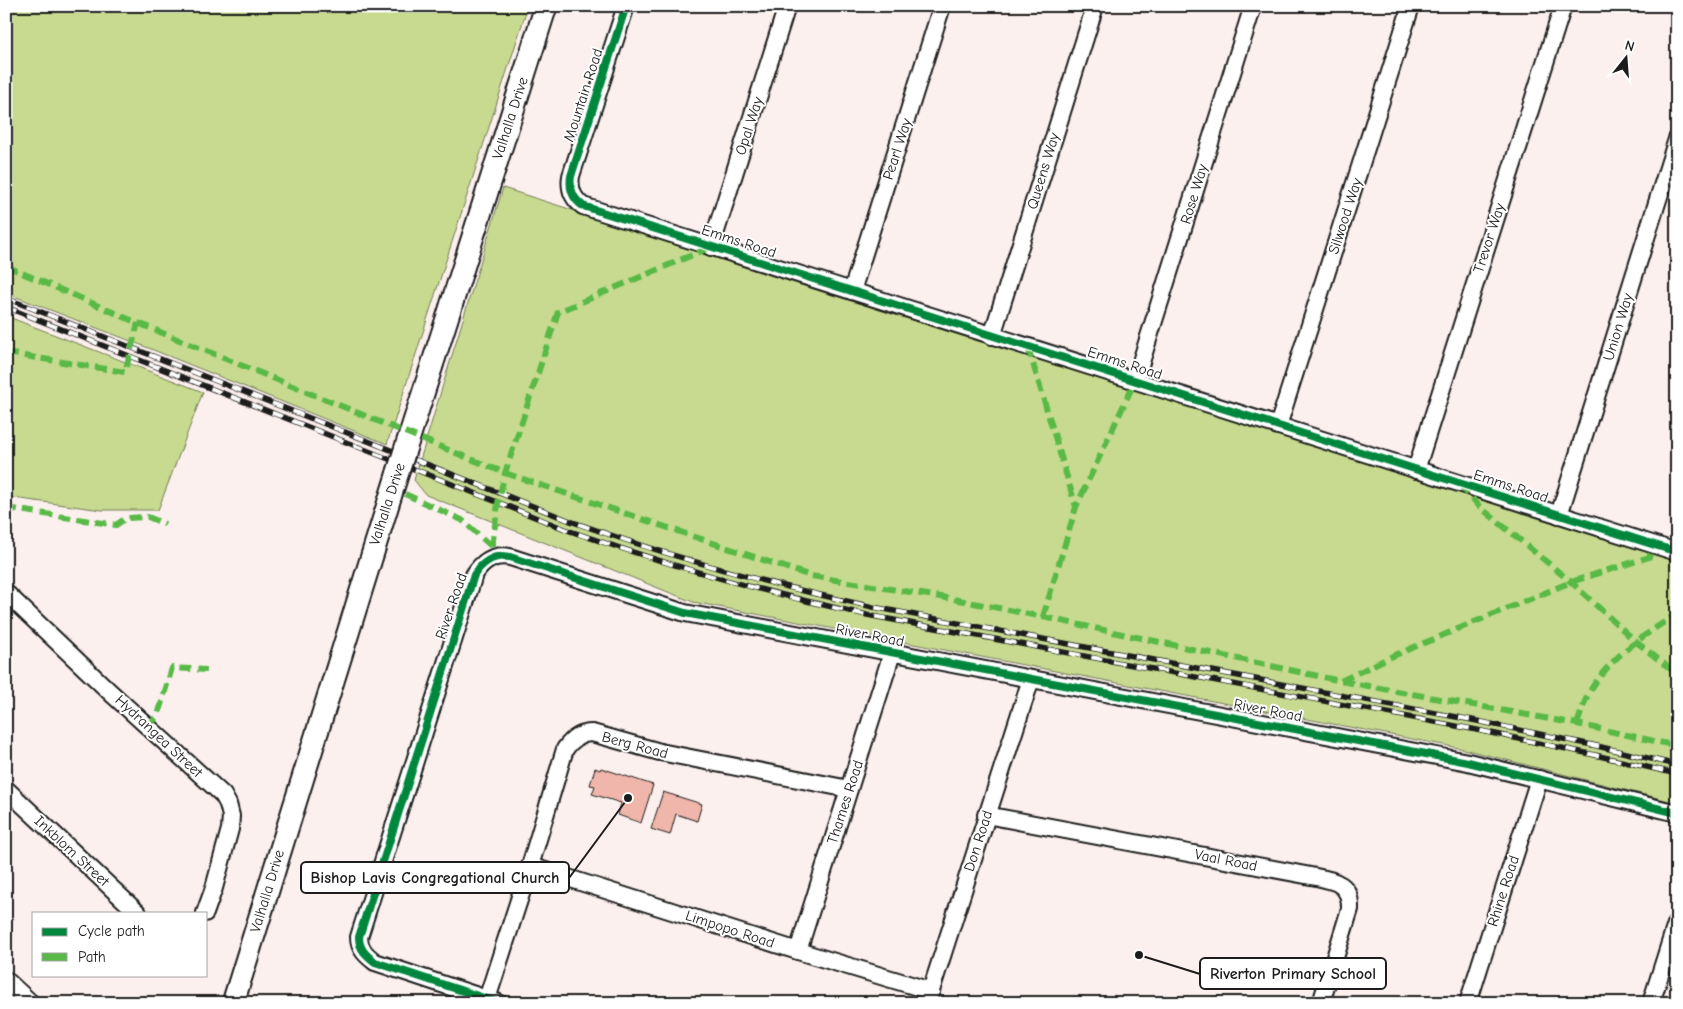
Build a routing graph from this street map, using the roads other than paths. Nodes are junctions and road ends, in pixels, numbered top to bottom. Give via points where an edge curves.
1 (546, 6) edge
2 (626, 6) edge
3 (787, 6) edge
4 (942, 6) edge
5 (1095, 6) edge
6 (1253, 6) edge
7 (1411, 6) edge
8 (1563, 6) edge
9 (1677, 140) edge
10 (572, 192) joint
11 (711, 247) junction
12 (852, 291) junction
13 (992, 336) junction
14 (1135, 381) junction
15 (1278, 426) junction
16 (1416, 470) junction
17 (1558, 515) junction
18 (1677, 552) edge
19 (6, 593) edge
20 (892, 653) junction
21 (1031, 679) junction
22 (1539, 779) junction
23 (6, 788) edge
24 (849, 790) junction
25 (1677, 813) edge
26 (986, 816) junction
27 (530, 866) junction
28 (137, 912) edge
29 (205, 912) edge
30 (1677, 921) edge
31 (798, 951) junction
32 (1671, 961) edge
33 (6, 980) edge
34 (929, 997) edge
35 (493, 1001) edge
36 (30, 1003) edge
37 (233, 1003) edge
38 (1321, 1003) edge
39 (1468, 1003) edge
40 (1651, 1003) edge

1 - 37 main road, Valhalla Drive, bridge
2 - 10 street, Mountain Road via 571,176
3 - 11 street, Opal Way
4 - 12 street, Pearl Way
5 - 13 street, Queens Way
6 - 14 street, Rose Way
7 - 15 street, Silwood Way
8 - 16 street, Trevor Way
9 - 17 street, Union Way
10 - 11 street, Emms Road via 578,202 589,209
11 - 12 street, Emms Road
12 - 13 street, Emms Road
13 - 14 street, Emms Road
14 - 15 street, Emms Road
15 - 16 street, Emms Road
16 - 17 street, Emms Road
17 - 18 street, Emms Road
19 - 29 street, Hydrangea Street via 223,795 228,804 230,829
20 - 21 street, River Road
20 - 24 street, Thames Road
20 - 35 street, River Road via 685,613 510,557 490,558 479,567 359,937 361,949 375,962
21 - 22 street, River Road via 1468,762
21 - 26 street, Don Road
22 - 25 street, River Road
22 - 39 street, Rhine Road
23 - 28 street, Inkblom Street
24 - 27 street, Berg Road via 660,752 585,733 565,749
24 - 31 street, Thames Road
26 - 34 street, Don Road
26 - 38 street, Vaal Road via 1340,884 1350,899 1350,909
27 - 31 street, Limpopo Road
27 - 35 street, Berg Road
30 - 32 street
31 - 34 street, Limpopo Road
32 - 40 street
33 - 36 street

